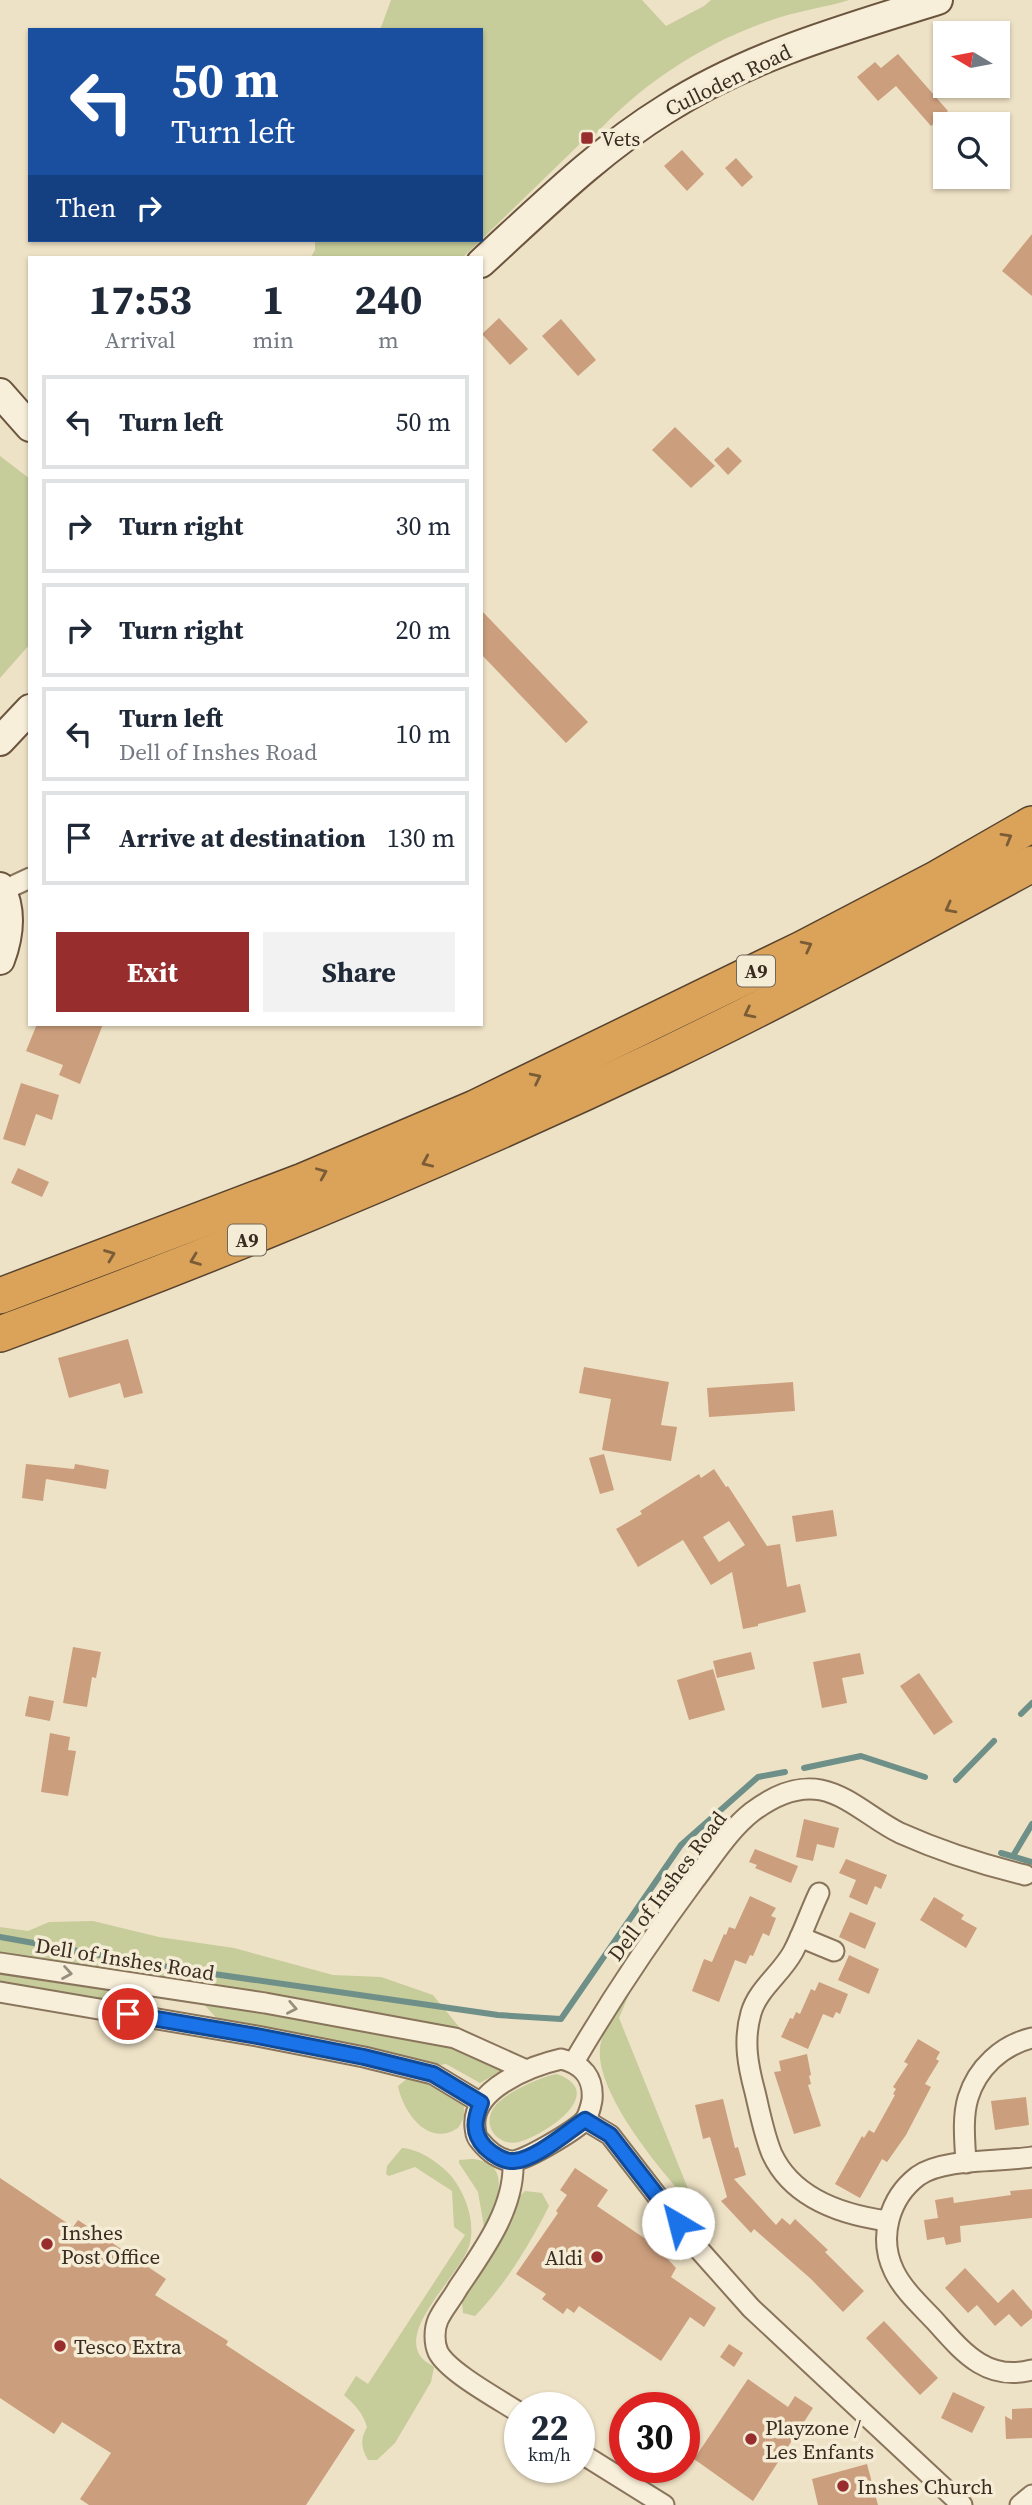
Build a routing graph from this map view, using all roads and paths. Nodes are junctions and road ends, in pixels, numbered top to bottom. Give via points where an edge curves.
1 (939, 0) edge
2 (483, 261) edge
3 (0, 393) edge
4 (28, 425) edge
5 (28, 711) edge
6 (0, 741) edge
7 (1032, 824) edge
8 (1032, 864) edge
9 (28, 879) edge
10 (1, 889) edge
11 (0, 960) edge
12 (75, 1269) junction
13 (0, 1280) edge
14 (0, 1296) edge
15 (0, 1334) edge
16 (1025, 1875) dead end
17 (819, 1893) dead end
18 (800, 1937) junction
19 (834, 1951) dead end
20 (0, 1963) edge
21 (0, 1992) edge
22 (1032, 2038) edge
23 (574, 2062) junction
24 (526, 2070) junction
25 (481, 2103) junction
26 (585, 2120) junction
27 (1032, 2157) edge
28 (513, 2162) junction
29 (966, 2163) junction
30 (888, 2221) junction
31 (1032, 2370) edge
32 (504, 2403) edge
33 (595, 2462) edge
34 (1032, 2496) edge
35 (664, 2505) edge
36 (962, 2505) edge
37 (1020, 2505) edge

1 - 2 main road, Culloden Road via 786,50 667,108 621,140
3 - 4 main road
5 - 6 main road
12 -> 7 highway, A9 via 475,1108 802,949
8 -> 15 highway, A9 via 853,961 638,1067 281,1226
9 - 10 street
10 - 11 main road via 9,910
12 - 13 highway, A9
12 - 14 highway, A9
16 - 23 street, Dell of Inshes Road via 898,1832 823,1790 795,1789 750,1813 722,1844 652,1938
17 - 18 street
18 - 19 street
18 - 30 street via 751,2011 747,2060 765,2134 774,2157 814,2199 838,2211
20 -> 24 street, Dell of Inshes Road via 265,2003 455,2039
21 - 25 street via 364,2057 433,2074
22 - 29 street via 991,2059 977,2077 967,2099
23 - 24 street via 561,2059
23 - 26 street via 592,2086 592,2105
24 - 25 street via 500,2084
25 - 28 street via 474,2120 476,2138 492,2154
26 - 28 street via 533,2155
26 - 36 street via 610,2135 695,2245 751,2308
27 - 29 street
28 - 32 street via 510,2197 480,2256 437,2321 434,2337 438,2353 455,2371
29 - 30 street via 943,2165 919,2175 898,2195
30 - 31 street via 887,2248 894,2272 967,2356 992,2371
33 - 35 street
34 - 37 street

